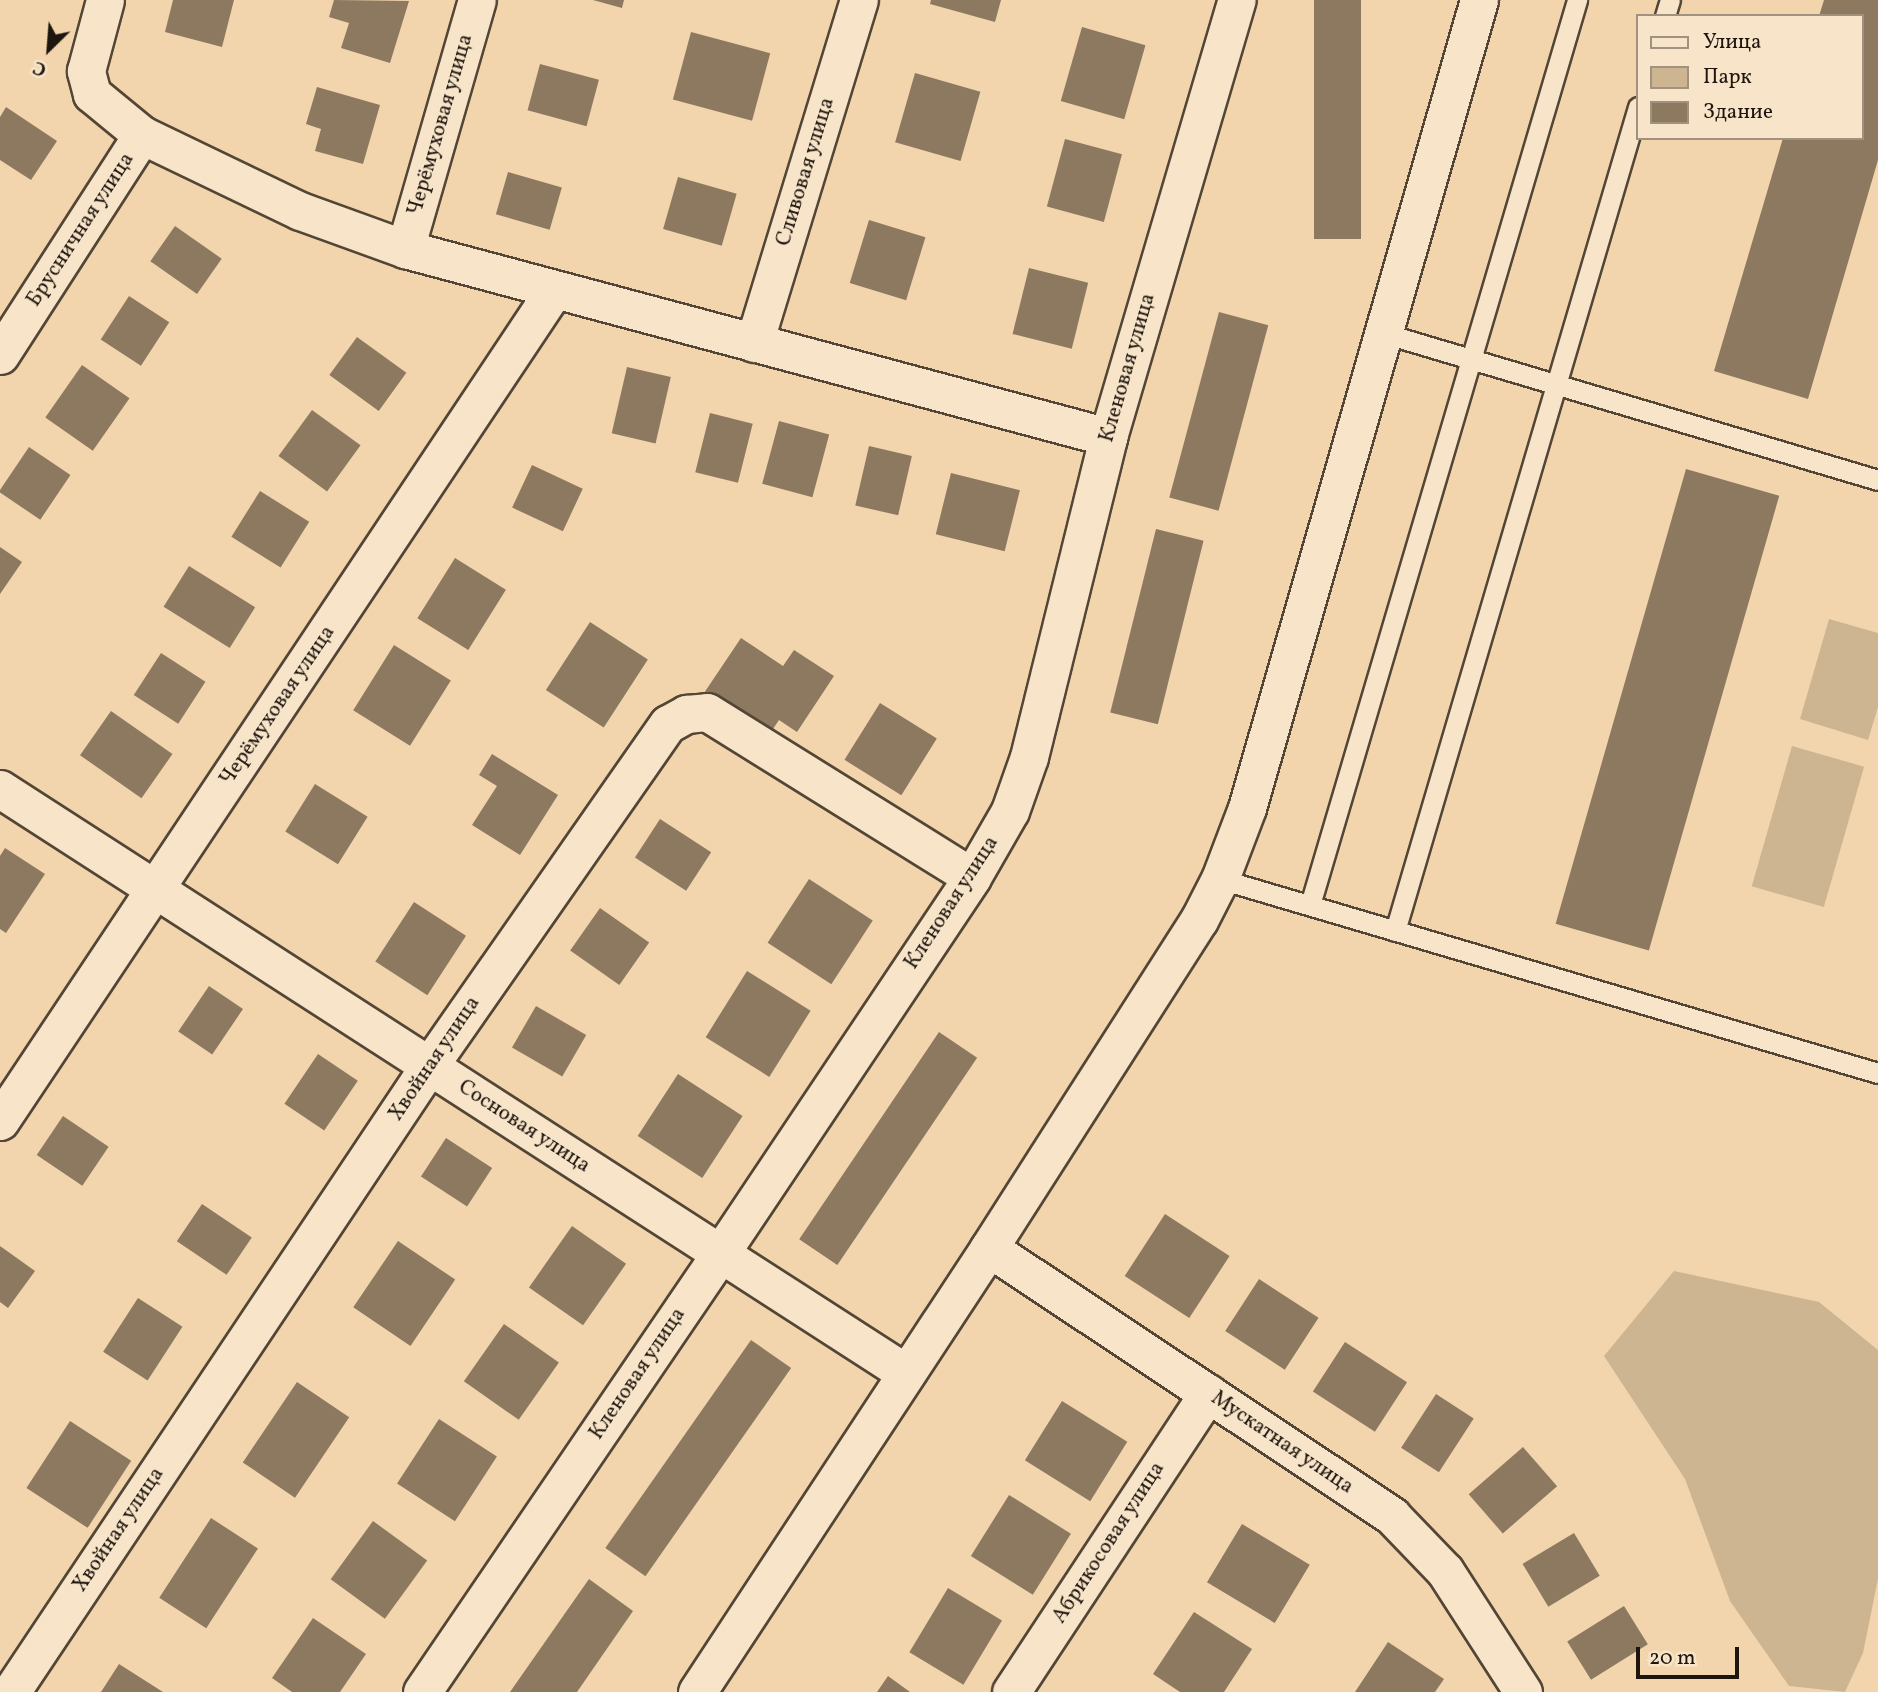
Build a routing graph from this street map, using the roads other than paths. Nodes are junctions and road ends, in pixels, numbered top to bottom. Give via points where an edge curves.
1 (105, 0) edge
2 (477, 0) edge
3 (859, 0) edge
4 (1237, 0) edge
5 (1479, 0) edge
6 (1577, 0) edge
7 (1636, 114) edge
8 (142, 135) junction
9 (405, 249) junction
10 (554, 290) junction
11 (1383, 333) junction
12 (754, 344) junction
13 (0, 355) edge
14 (1471, 359) junction
15 (1556, 385) junction
16 (1108, 437) junction
17 (1878, 480) edge
18 (0, 789) edge
19 (972, 877) junction
20 (1220, 879) junction
21 (155, 890) junction
22 (1310, 905) junction
23 (1395, 931) junction
24 (429, 1066) junction
25 (1878, 1073) edge
26 (0, 1121) edge
27 (989, 1248) junction
28 (720, 1254) junction
29 (906, 1373) junction
30 (1208, 1394) junction
31 (1510, 1685) edge
32 (10, 1692) edge
33 (422, 1692) edge
34 (697, 1692) edge
35 (1011, 1692) edge

1 - 8 street, Брусничная улица via 86,71 92,94
2 - 9 street, Черёмуховая улица
3 - 12 street, Сливовая улица
4 - 16 street, Кленовая улица
5 - 11 street
6 - 14 lane
7 - 15 lane
8 - 9 street via 300,211
8 - 13 street, Брусничная улица
9 - 10 street
10 - 12 street
10 - 21 street, Черёмуховая улица
11 - 14 lane
11 - 20 street via 1247,808
12 - 16 street
14 - 15 lane
14 - 22 lane
15 - 17 lane
15 - 23 lane
16 - 19 street, Кленовая улица via 1030,757 1010,811
18 - 21 street, Сосновая улица
19 - 24 street, Хвойная улица via 707,712 686,714 668,724
19 - 28 street, Кленовая улица
20 - 22 lane
20 - 27 street via 1199,920
21 - 24 street, Сосновая улица
21 - 26 street, Черёмуховая улица
22 - 23 lane
23 - 25 lane
24 - 28 street, Сосновая улица
24 - 32 street, Хвойная улица
27 - 29 street
27 - 30 street, Мускатная улица
28 - 29 street, Сосновая улица
28 - 33 street, Кленовая улица
29 - 34 street
30 - 31 street, Мускатная улица via 1392,1516 1445,1571
30 - 35 street, Абрикосовая улица

